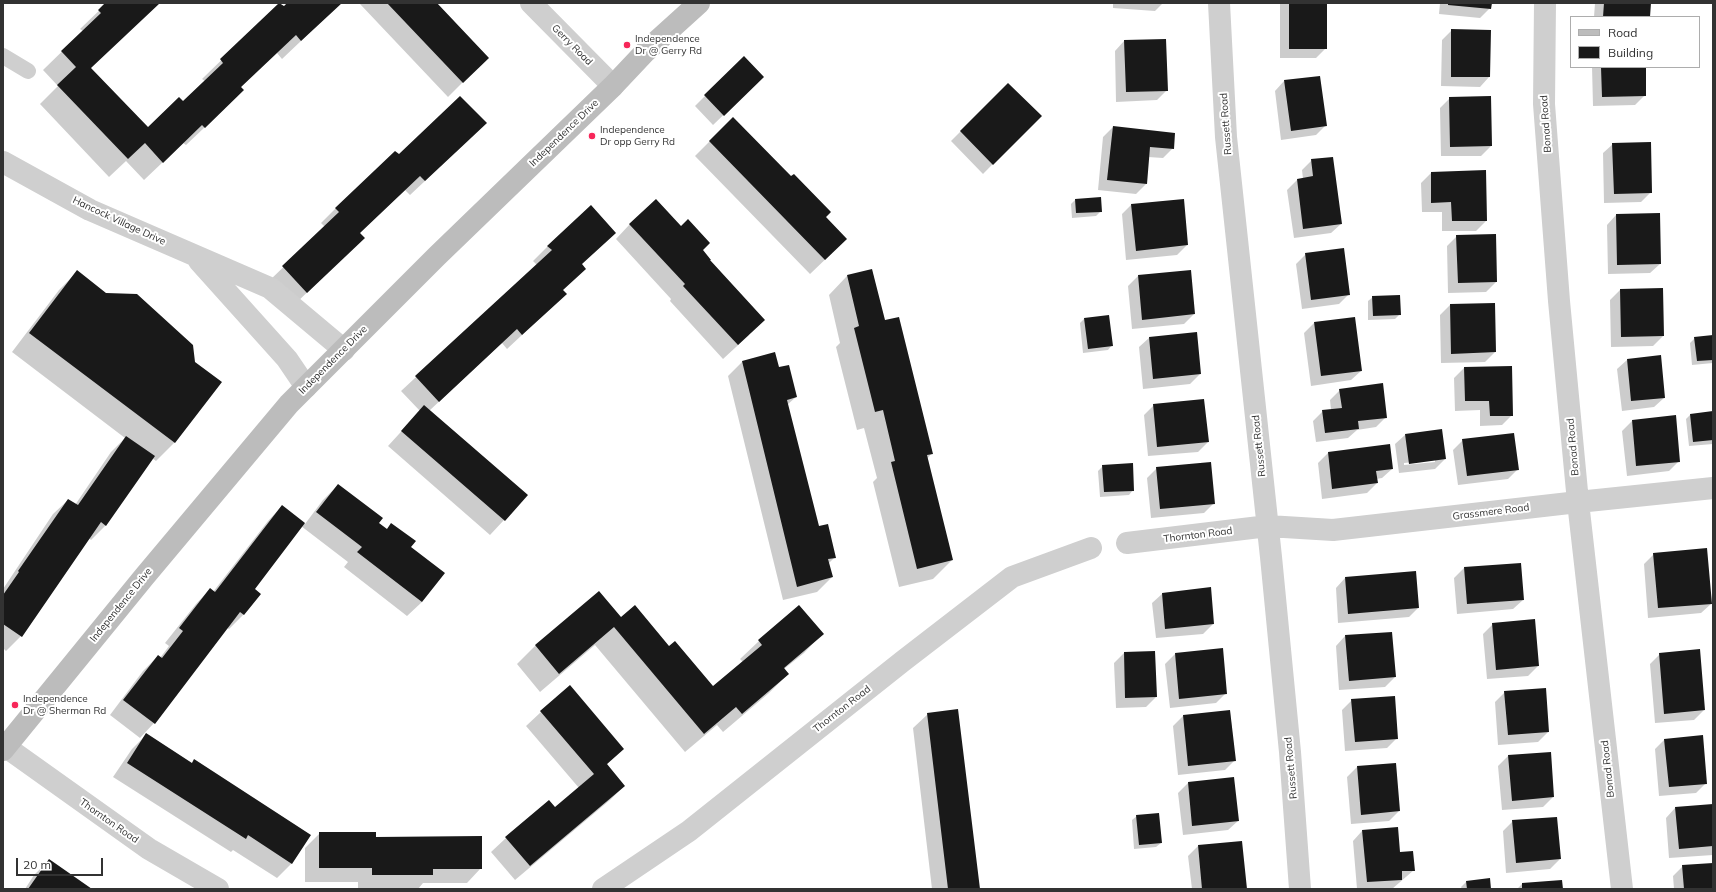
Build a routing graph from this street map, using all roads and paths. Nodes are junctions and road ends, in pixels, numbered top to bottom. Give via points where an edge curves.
1 (531, 3) edge
2 (699, 3) edge
3 (1219, 3) edge
4 (1545, 3) edge
5 (3, 56) edge
6 (28, 71) dead end
7 (613, 86) junction
8 (3, 162) edge
9 (194, 255) junction
10 (344, 350) junction
11 (306, 387) junction
12 (1713, 488) edge
13 (1578, 502) junction
14 (1268, 526) junction
15 (1127, 543) dead end
16 (1092, 548) dead end
17 (4, 747) edge
18 (218, 889) edge
19 (602, 889) edge
20 (1300, 889) edge
21 (1622, 889) edge

1 - 7 street, Gerry Road
2 - 7 main road, Independence Drive via 646,51
3 - 14 street, Russett Road via 1226,137
4 - 13 street, Bonad Road via 1544,104
5 - 6 lane
7 - 10 main road, Independence Drive via 436,256
8 - 9 street, Hancock Village Drive via 90,210
9 - 10 street, Hancock Village Drive via 270,288
9 - 11 street, Hancock Village Drive via 286,360
10 - 11 main road, Independence Drive
11 - 17 main road, Independence Drive via 148,571
12 - 13 street, Grassmere Road
13 - 14 street, Grassmere Road via 1333,530
13 - 21 street, Bonad Road
14 - 15 street, Thornton Road
14 - 20 street, Russett Road via 1290,752
16 - 19 street, Thornton Road via 1012,578 689,831
17 - 18 street, Thornton Road via 149,849

